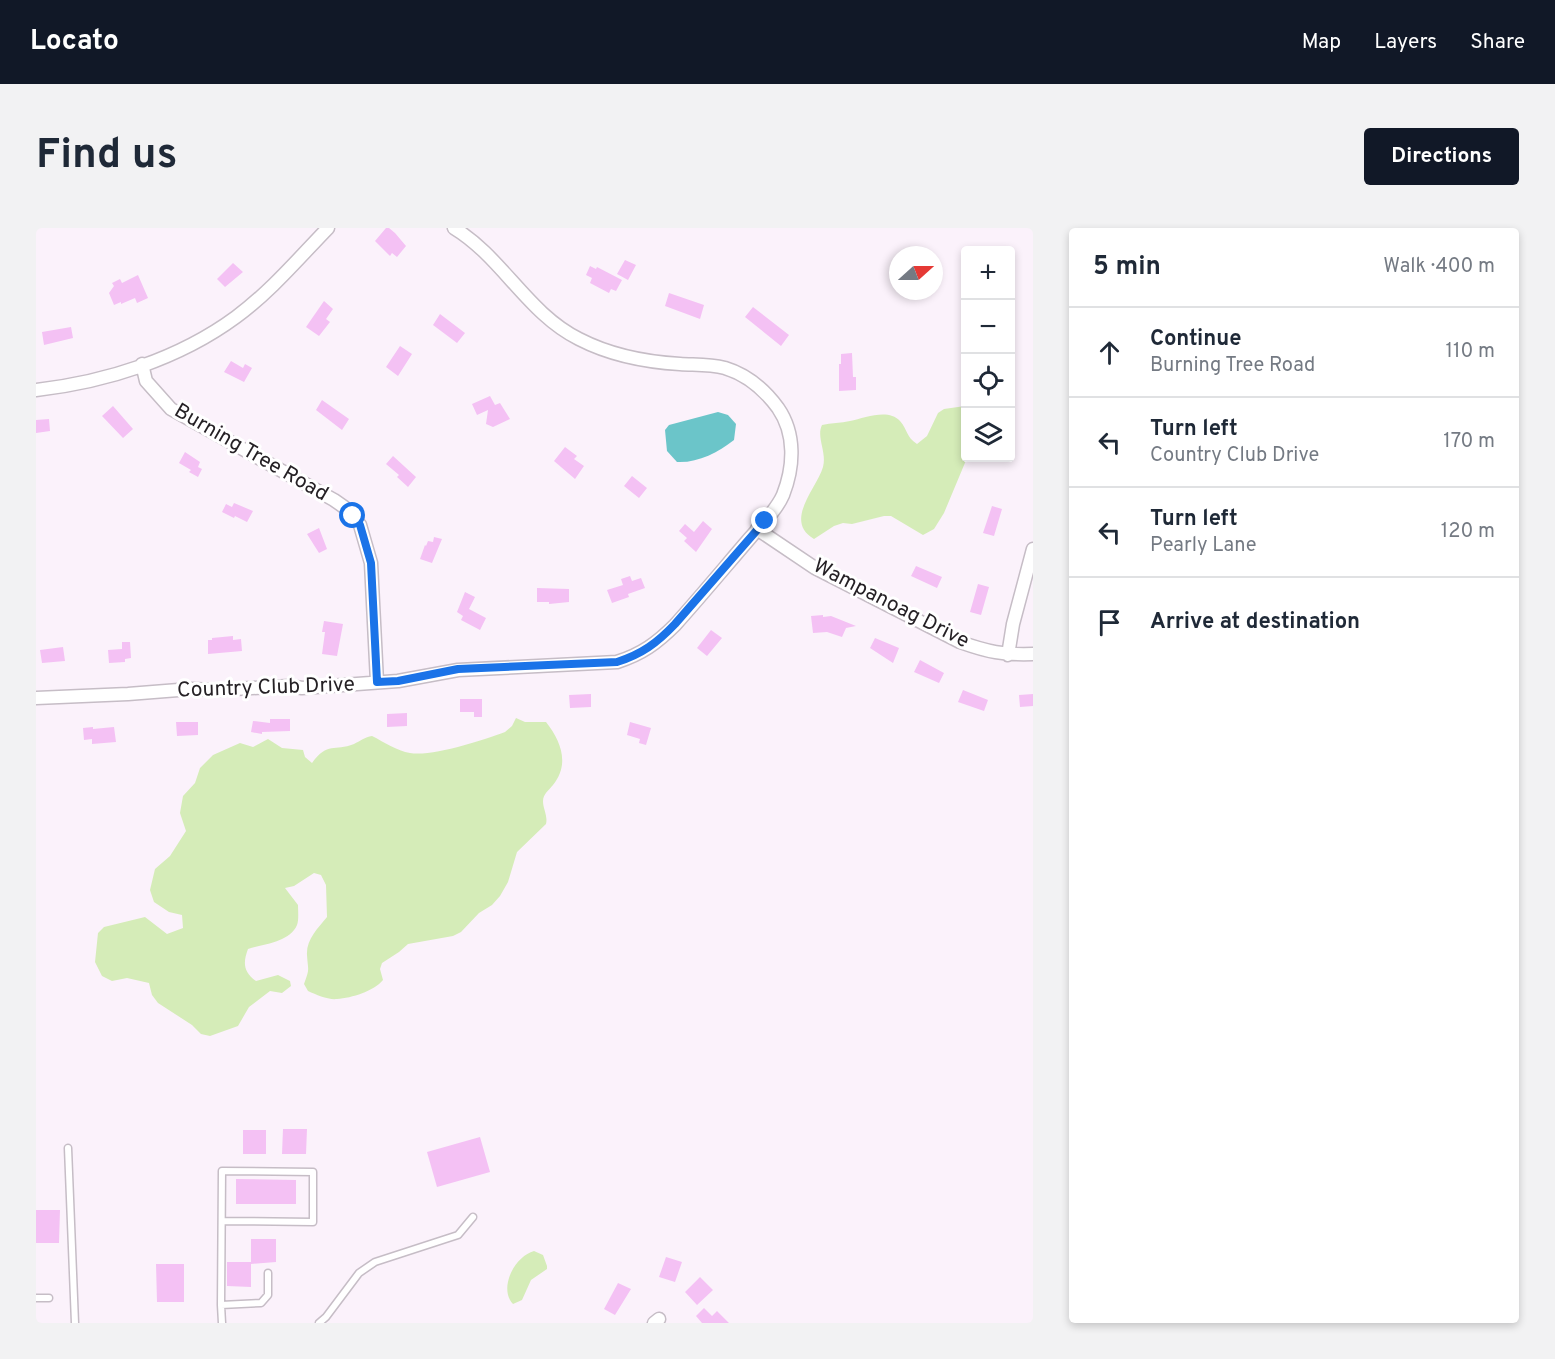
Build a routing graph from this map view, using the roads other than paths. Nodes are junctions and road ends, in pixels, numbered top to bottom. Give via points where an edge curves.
1 (328, 228) edge
2 (454, 228) edge
3 (142, 364) junction
4 (36, 390) edge
5 (757, 530) junction
6 (1033, 549) edge
7 (1033, 654) edge
8 (1008, 655) junction
9 (377, 682) junction
10 (36, 698) edge
11 (68, 1148) dead end
12 (473, 1216) dead end
13 (222, 1221) junction
14 (268, 1273) dead end
15 (36, 1298) edge
16 (49, 1298) dead end
17 (222, 1305) junction
18 (75, 1323) edge
19 (222, 1323) edge
20 (319, 1323) edge

1 - 3 street via 237,316 189,347
2 - 5 street via 492,258 540,311 580,340 624,357 728,369 749,378 764,391 787,425 791,463 782,497
3 - 4 street via 84,382
3 - 9 street, Burning Tree Road via 146,381 171,409 334,500 360,525 371,563
5 - 8 street, Wampanoag Drive via 815,568 929,627 985,651
5 - 9 street, Country Club Drive via 662,638 638,655 617,662 458,669
6 - 8 street
7 - 8 street, Wampanoag Drive
9 - 10 street, Country Club Drive
11 - 18 lane
12 - 20 lane via 458,1234 375,1262 359,1273
13 - 13 lane via 222,1171 313,1172 313,1222
13 - 17 lane
14 - 17 lane via 268,1295 261,1303
15 - 16 lane
17 - 19 lane

